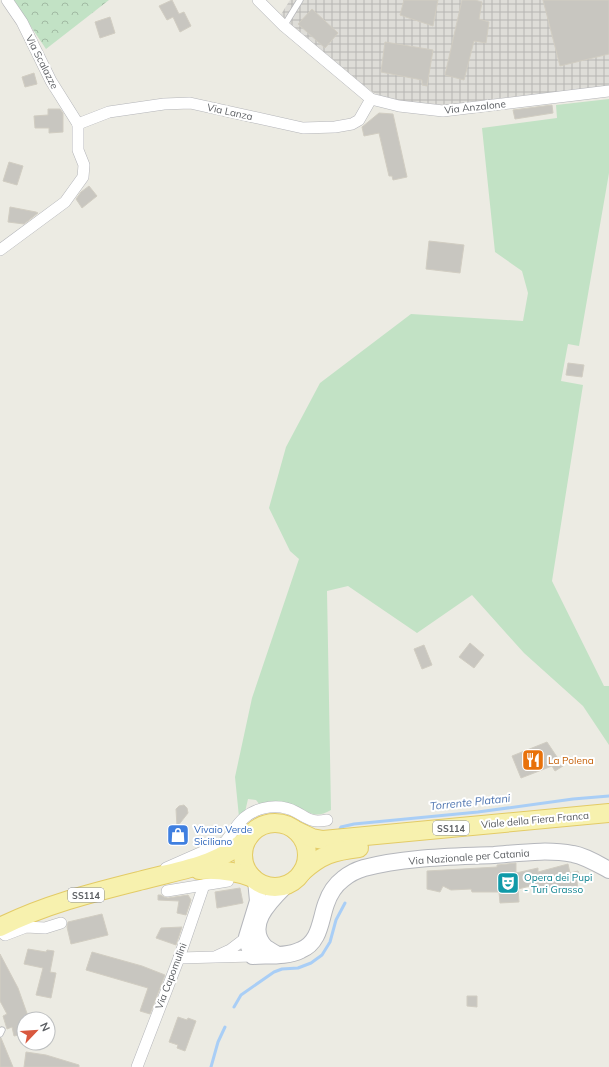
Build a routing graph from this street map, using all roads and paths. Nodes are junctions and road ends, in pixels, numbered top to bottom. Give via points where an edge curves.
1 (7, 0) edge
2 (258, 0) edge
3 (300, 0) edge
4 (284, 26) junction
5 (609, 91) edge
6 (371, 99) junction
7 (78, 124) junction
8 (0, 250) edge
9 (609, 813) edge
10 (327, 820) dead end
11 (609, 823) edge
12 (295, 830) junction
13 (248, 838) junction
14 (607, 865) edge
15 (176, 872) junction
16 (302, 872) junction
17 (144, 879) junction
18 (254, 879) junction
19 (228, 881) dead end
20 (204, 885) junction
21 (286, 885) junction
22 (167, 891) dead end
23 (61, 923) dead end
24 (0, 928) edge
25 (0, 931) edge
26 (252, 933) junction
27 (276, 954) junction
28 (253, 956) junction
29 (179, 958) junction
30 (213, 958) junction
31 (137, 1067) edge

1 - 7 street, Via Scalazze via 22,22 51,81
2 - 4 street, Via Anzalone
3 - 4 lane
4 - 6 street, Via Anzalone
5 - 6 street, Via Anzalone via 443,111 399,106
6 - 7 street, Via Lanza via 359,120 335,128 303,128 190,103 110,112
7 - 8 street via 78,150 84,165 84,177 65,202
9 - 12 main road, Viale della Fiera Franca / SS114 via 323,840
10 - 17 street via 307,820 295,812 280,807 254,811 244,818 225,842
11 - 16 main road, Viale della Fiera Franca / SS114 via 345,849 328,854
12 - 13 main road via 282,824 271,824 258,828
12 - 16 main road via 302,838 307,851
13 - 15 main road via 235,850 219,859
13 - 18 main road via 244,848 244,859
14 - 27 main road, Via Nazionale per Catania via 574,854 550,852 420,859 363,868 342,879 333,889 326,903 319,931 308,946 290,953
15 - 17 main road, SS114
15 - 18 main road via 220,870 241,873
16 - 21 main road
17 - 24 main road, SS114 via 40,909
18 - 21 main road via 268,886
18 - 26 main road via 258,901
19 - 20 street
20 - 22 street
20 - 29 street, Via Capomulini
21 - 26 main road via 268,903
23 - 25 street via 45,928 26,927 5,935
26 - 27 main road
26 - 28 main road via 248,944
26 - 30 street via 230,950
27 - 28 main road, Via Nazionale per Catania
28 - 30 street
29 - 30 street
29 - 31 street, Via Capomulini

